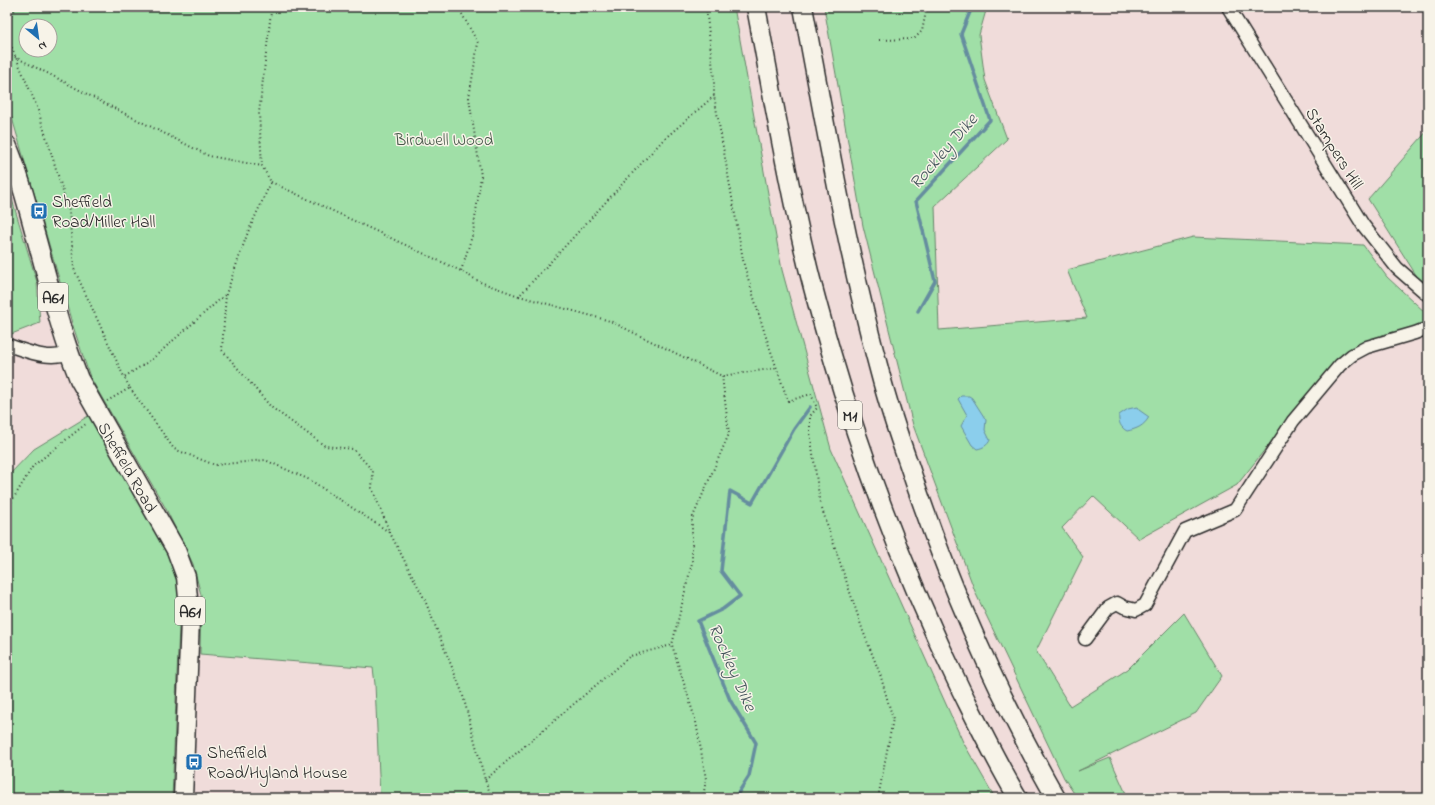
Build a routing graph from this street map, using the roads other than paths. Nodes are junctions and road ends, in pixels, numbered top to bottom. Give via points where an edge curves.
1 (756, 7) edge
2 (803, 7) edge
3 (1228, 7) edge
4 (7, 145) edge
5 (1428, 295) edge
6 (1428, 328) edge
7 (7, 345) edge
8 (69, 353) junction
9 (1085, 639) dead end
10 (183, 798) edge
11 (1018, 798) edge
12 (1056, 798) edge

1 - 11 highway, M1 via 806,260 842,388 879,501 917,595 968,704
2 - 12 highway, M1 via 858,287 880,374 900,438 936,543 973,635
3 - 5 street, Stampers Hill via 1363,225 1397,268
4 - 8 highway, Sheffield Road / A61 via 18,174
6 - 9 street via 1368,347 1340,365 1293,421 1236,510 1185,531 1145,605 1136,610 1117,603 1108,608
7 - 8 street via 47,357
8 - 10 highway, Sheffield Road / A61 via 79,380 176,550 186,577 190,619

